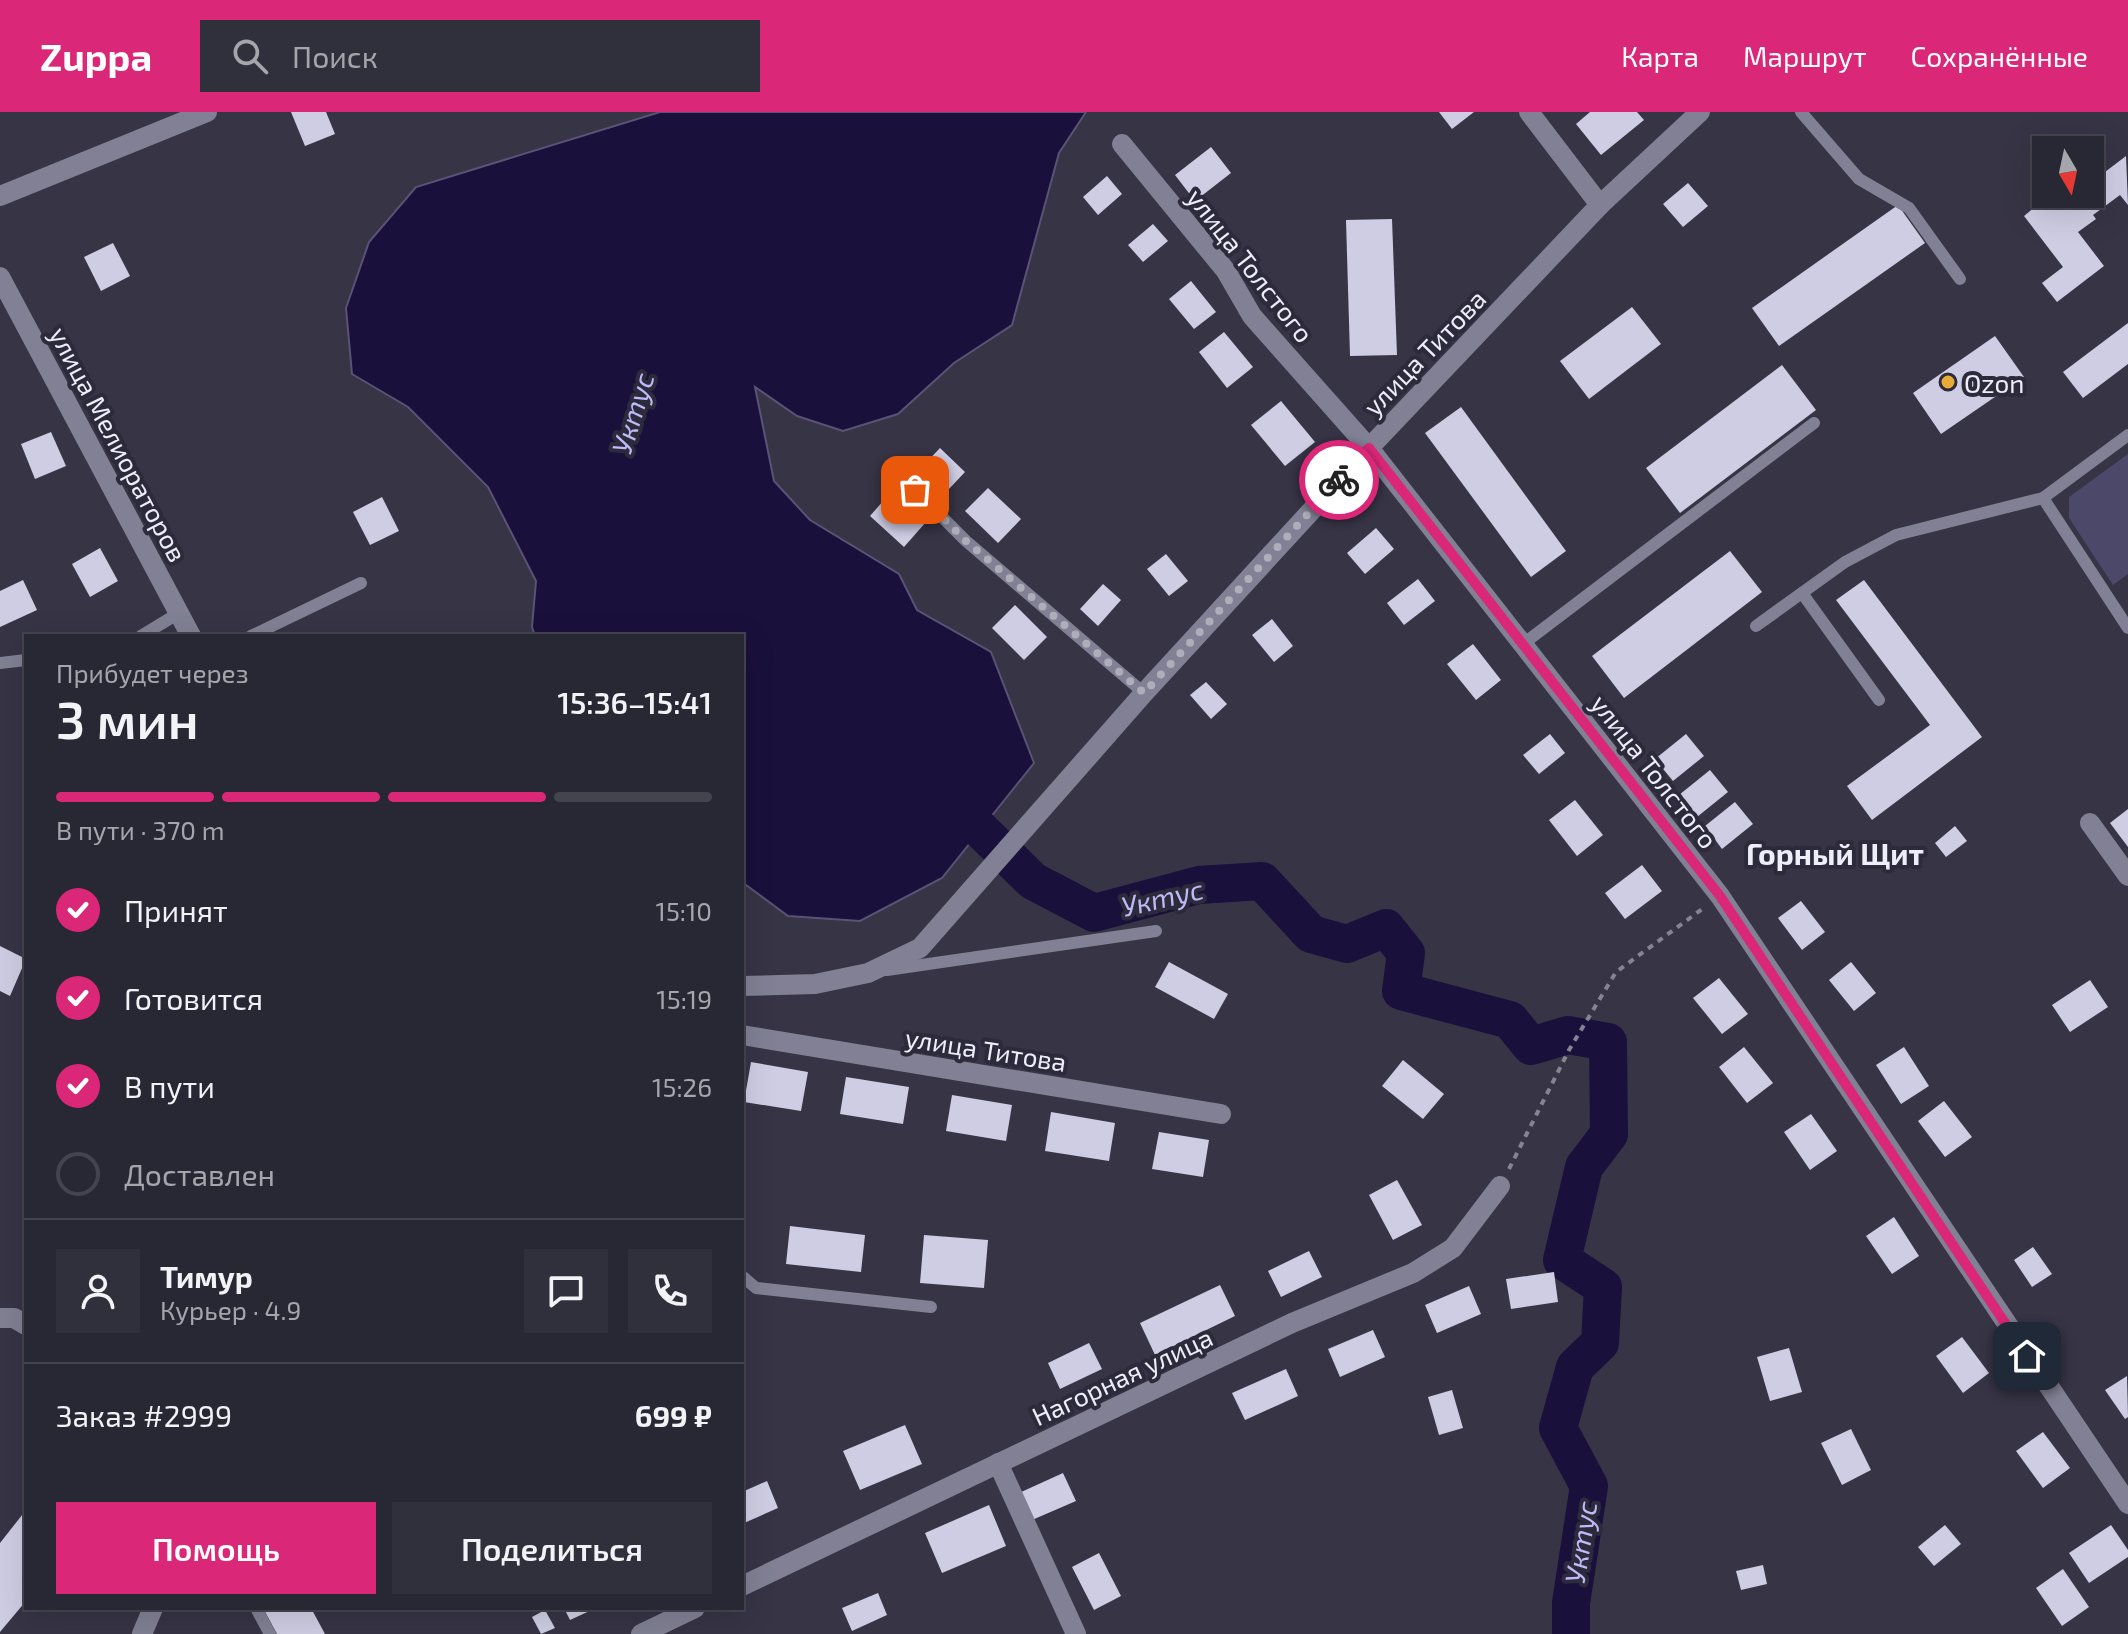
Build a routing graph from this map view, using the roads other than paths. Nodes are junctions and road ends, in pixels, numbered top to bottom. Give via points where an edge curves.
1 (207, 112) edge
2 (1529, 112) edge
3 (1700, 112) edge
4 (1801, 112) edge
5 (1122, 144) dead end
6 (0, 196) edge
7 (1600, 205) junction
8 (0, 277) edge
9 (1960, 279) dead end
10 (1814, 423) dead end
11 (2128, 435) edge
12 (1369, 448) junction
13 (915, 490) dead end
14 (2043, 498) junction
15 (361, 583) dead end
16 (1802, 593) junction
17 (179, 613) junction
18 (1756, 626) dead end
19 (2128, 628) edge
20 (144, 634) edge
21 (190, 634) edge
22 (255, 634) edge
23 (1523, 644) junction
24 (24, 660) edge
25 (0, 663) edge
26 (1144, 693) junction
27 (1879, 700) dead end
28 (2090, 823) dead end
29 (2128, 876) edge
30 (1156, 931) dead end
31 (868, 973) junction
32 (744, 986) edge
33 (744, 1035) edge
34 (1221, 1114) dead end
35 (1500, 1186) road end
36 (744, 1278) edge
37 (931, 1307) dead end
38 (0, 1318) edge
39 (24, 1324) edge
40 (998, 1463) junction
41 (2120, 1478) edge
42 (2128, 1504) edge
43 (744, 1585) edge
44 (152, 1610) edge
45 (257, 1610) edge
46 (690, 1610) edge
47 (663, 1622) edge
48 (142, 1634) edge
49 (270, 1634) edge
50 (641, 1634) edge
51 (1076, 1634) edge

1 - 6 street
2 - 7 street
3 - 7 street, улица Титова
4 - 9 lane via 1859,179 1909,208
5 - 12 street, улица Толстого via 1226,271 1252,316
7 - 12 street, улица Титова
8 - 17 street, улица Мелиораторов
10 - 23 lane
11 - 14 lane
12 - 23 street, улица Толстого
12 - 26 street, улица Титова
13 - 26 lane via 966,541
14 - 16 lane via 1896,535
14 - 19 lane
15 - 22 lane
16 - 18 lane
16 - 27 lane
17 - 20 lane
17 - 21 street, улица Мелиораторов
23 - 41 street, улица Толстого via 1720,896
24 - 25 lane
26 - 31 street, улица Титова via 920,948
28 - 29 street
30 - 31 lane
31 - 32 street via 815,984
33 - 34 street, улица Титова
35 - 40 street, Нагорная улица via 1453,1248 1413,1273 1292,1323
36 - 37 lane via 756,1288
38 - 39 street
40 - 43 street, Нагорная улица
40 - 51 street
41 - 42 street, улица Толстого
44 - 48 street
45 - 49 lane
46 - 47 street
47 - 50 street

